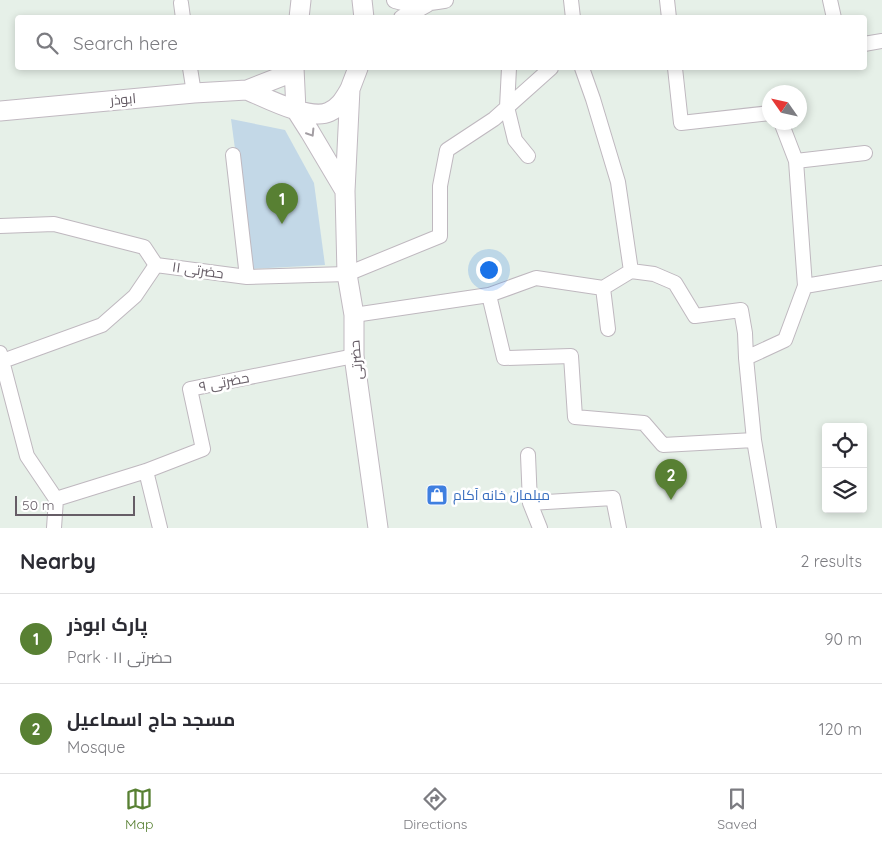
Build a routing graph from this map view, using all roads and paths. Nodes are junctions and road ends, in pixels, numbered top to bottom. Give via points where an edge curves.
1 (301, 0) edge
2 (362, 0) edge
3 (395, 0) edge
4 (571, 0) edge
5 (667, 0) edge
6 (830, 0) edge
7 (438, 1) edge
8 (182, 3) dead end
9 (184, 15) edge
10 (299, 15) edge
11 (364, 15) edge
12 (408, 15) edge
13 (572, 15) edge
14 (669, 15) edge
15 (833, 15) edge
16 (882, 41) edge
17 (867, 44) edge
18 (190, 70) edge
19 (294, 70) edge
20 (357, 70) edge
21 (508, 70) edge
22 (549, 70) edge
23 (583, 70) edge
24 (675, 70) edge
25 (350, 89) junction
26 (247, 90) junction
27 (194, 93) junction
28 (507, 108) junction
29 (296, 110) junction
30 (0, 111) edge
31 (762, 115) edge
32 (784, 130) edge
33 (865, 153) dead end
34 (233, 155) dead end
35 (528, 156) dead end
36 (796, 161) junction
37 (345, 191) junction
38 (0, 226) edge
39 (156, 265) junction
40 (631, 271) junction
41 (882, 273) edge
42 (347, 274) junction
43 (247, 277) junction
44 (805, 286) junction
45 (603, 288) junction
46 (490, 295) junction
47 (354, 315) junction
48 (608, 330) dead end
49 (354, 356) junction
50 (746, 358) junction
51 (1, 359) edge
52 (754, 440) junction
53 (528, 455) dead end
54 (146, 471) junction
55 (56, 499) junction
56 (530, 502) junction
57 (54, 528) edge
58 (160, 528) edge
59 (378, 528) edge
60 (540, 528) edge
61 (619, 528) edge
62 (769, 528) edge

1 - 10 main road
2 - 11 main road
3 - 7 street
4 - 13 street
5 - 14 street
6 - 15 street
7 - 12 street
8 - 9 street
16 - 17 street
18 - 27 street
19 - 26 main road
19 - 29 main road, حضرتی
20 - 25 main road, حضرتی
21 - 28 street
22 - 28 street
23 - 40 street via 618,182
24 - 31 street via 681,123
25 - 29 main road via 342,103 328,113
25 - 37 main road, حضرتی
26 - 27 main road, ابوذر
26 - 29 main road
27 - 30 main road, ابوذر
28 - 35 street via 515,140
28 - 42 street via 447,150 440,186 440,236
29 -> 37 main road, حضرتی
32 - 36 street
33 - 36 street
34 - 43 street
36 - 44 street
37 - 42 main road, حضرتی
38 - 39 street, حضرتی ۱۱ via 54,224 144,247
39 - 43 street, حضرتی ۱۱
39 - 51 street via 135,296 102,325
40 - 45 street
40 - 50 street via 654,274 675,283 695,316 741,310
41 - 44 street
42 - 43 street, حضرتی ۱۱
42 - 47 main road, حضرتی
44 - 50 street via 785,340
45 - 46 street via 536,278
45 - 48 street
46 - 47 street
46 - 52 street via 504,358 570,356 575,417 644,423 663,445
47 - 49 main road, حضرتی
49 - 54 street, حضرتی ۹ via 190,388 204,449
49 - 59 main road, حضرتی
50 - 52 street
51 - 55 street via 28,456
52 - 62 street
53 - 56 street
54 - 55 street, حضرتی ۹
54 - 58 street
55 - 57 street
56 - 60 street
56 - 61 street via 614,498

